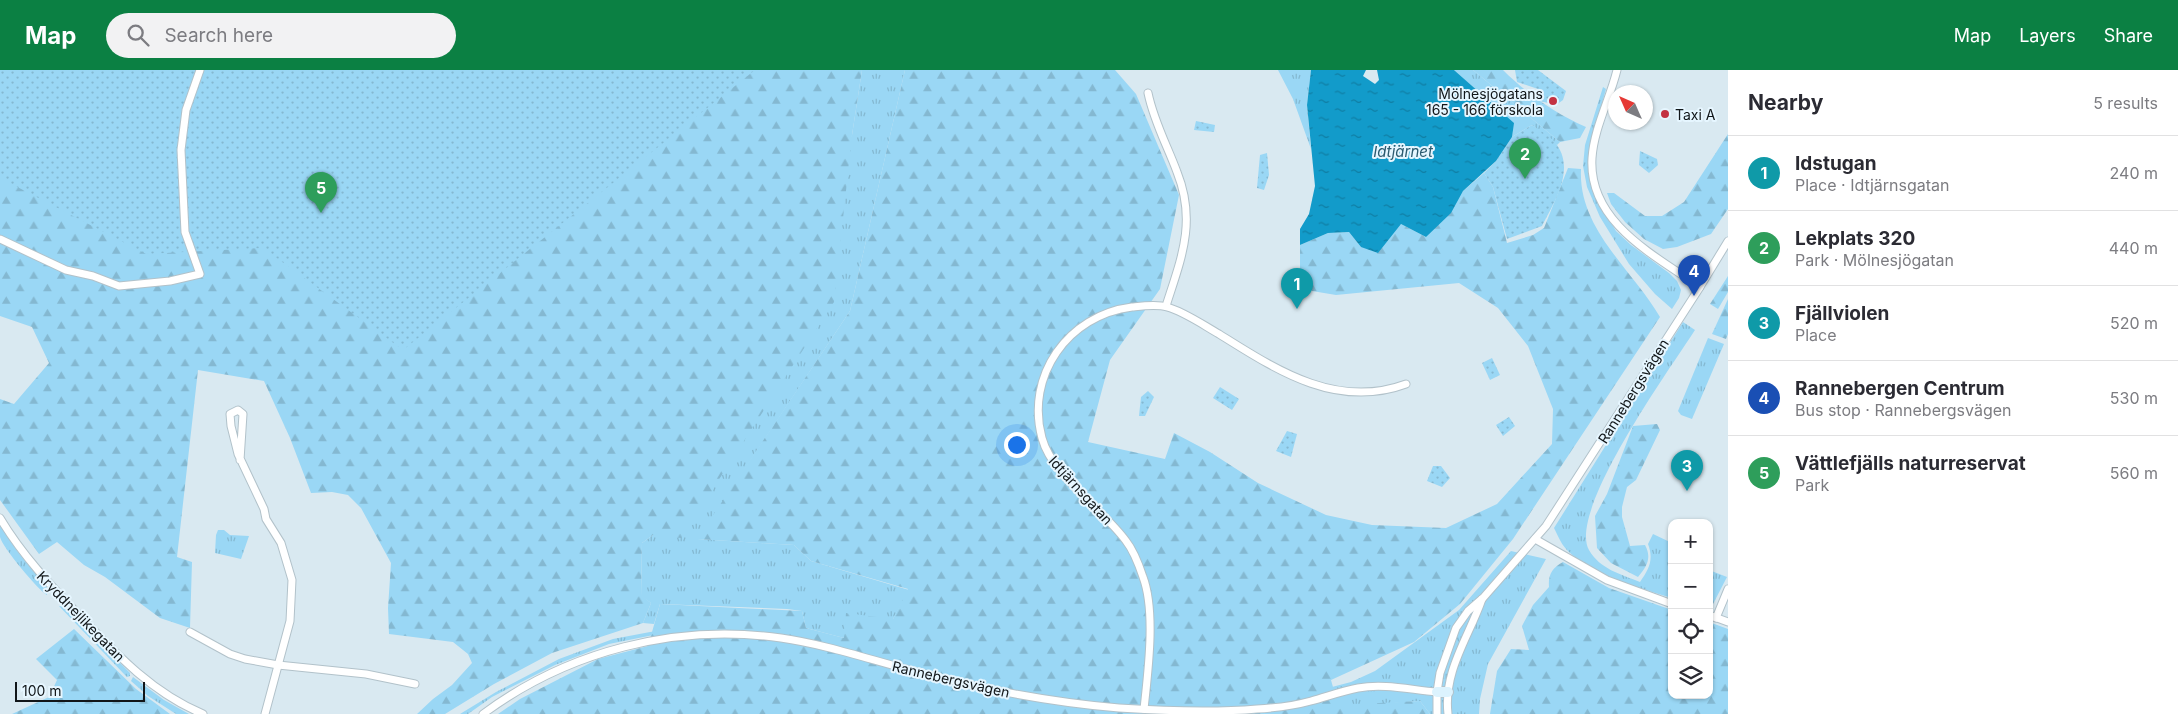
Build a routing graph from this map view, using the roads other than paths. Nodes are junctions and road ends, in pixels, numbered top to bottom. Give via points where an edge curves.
1 (200, 70) edge
2 (1617, 70) edge
3 (1148, 93) dead end
4 (0, 239) edge
5 (1728, 240) edge
6 (1700, 287) junction
7 (1166, 306) junction
8 (1406, 384) dead end
9 (240, 460) junction
10 (0, 518) edge
11 (1536, 539) junction
12 (1728, 589) edge
13 (1482, 598) junction
14 (1668, 602) edge
15 (1713, 617) edge
16 (1728, 622) edge
17 (190, 632) dead end
18 (278, 665) junction
19 (415, 684) dead end
20 (1437, 692) junction
21 (1448, 692) junction
22 (1144, 710) junction
23 (203, 714) edge
24 (265, 714) edge
25 (483, 714) edge
26 (1437, 714) edge
27 (1448, 714) edge

1 - 4 street via 186,110 181,150 185,232 200,274 170,281 119,286 66,270
2 - 6 street via 1594,144 1592,159 1596,192 1604,207 1628,235
3 - 7 street via 1162,139 1178,172 1186,210 1185,244
5 - 6 street, Rannebergsvägen
6 - 11 street, Rannebergsvägen
7 - 8 street, Idtjärnsgatan via 1274,368 1308,383 1359,392
7 - 22 street, Idtjärnsgatan via 1120,308 1087,322 1074,331 1056,352 1044,375 1040,393 1042,438 1050,457 1127,542 1149,594
9 - 9 street via 243,414 238,410 232,412 230,418
9 - 18 street via 266,519 281,543 292,580 290,621
10 - 23 street, Kryddnejlikegatan via 34,567 110,648 153,686
11 - 13 street, Rannebergsvägen
11 - 14 street via 1608,580
12 - 15 street
13 - 20 street, Rannebergsvägen via 1456,628 1445,654
13 - 21 street, Rannebergsvägen via 1459,649
15 - 16 street
17 - 18 street via 230,654
18 - 19 street via 356,672
18 - 24 street
20 - 21 street, Rannebergsvägen
20 - 22 street, Rannebergsvägen via 1379,686 1257,710
20 - 26 street
21 - 27 street
22 - 25 street, Rannebergsvägen via 1018,695 814,644 782,638 722,634 647,641 602,652 529,684

